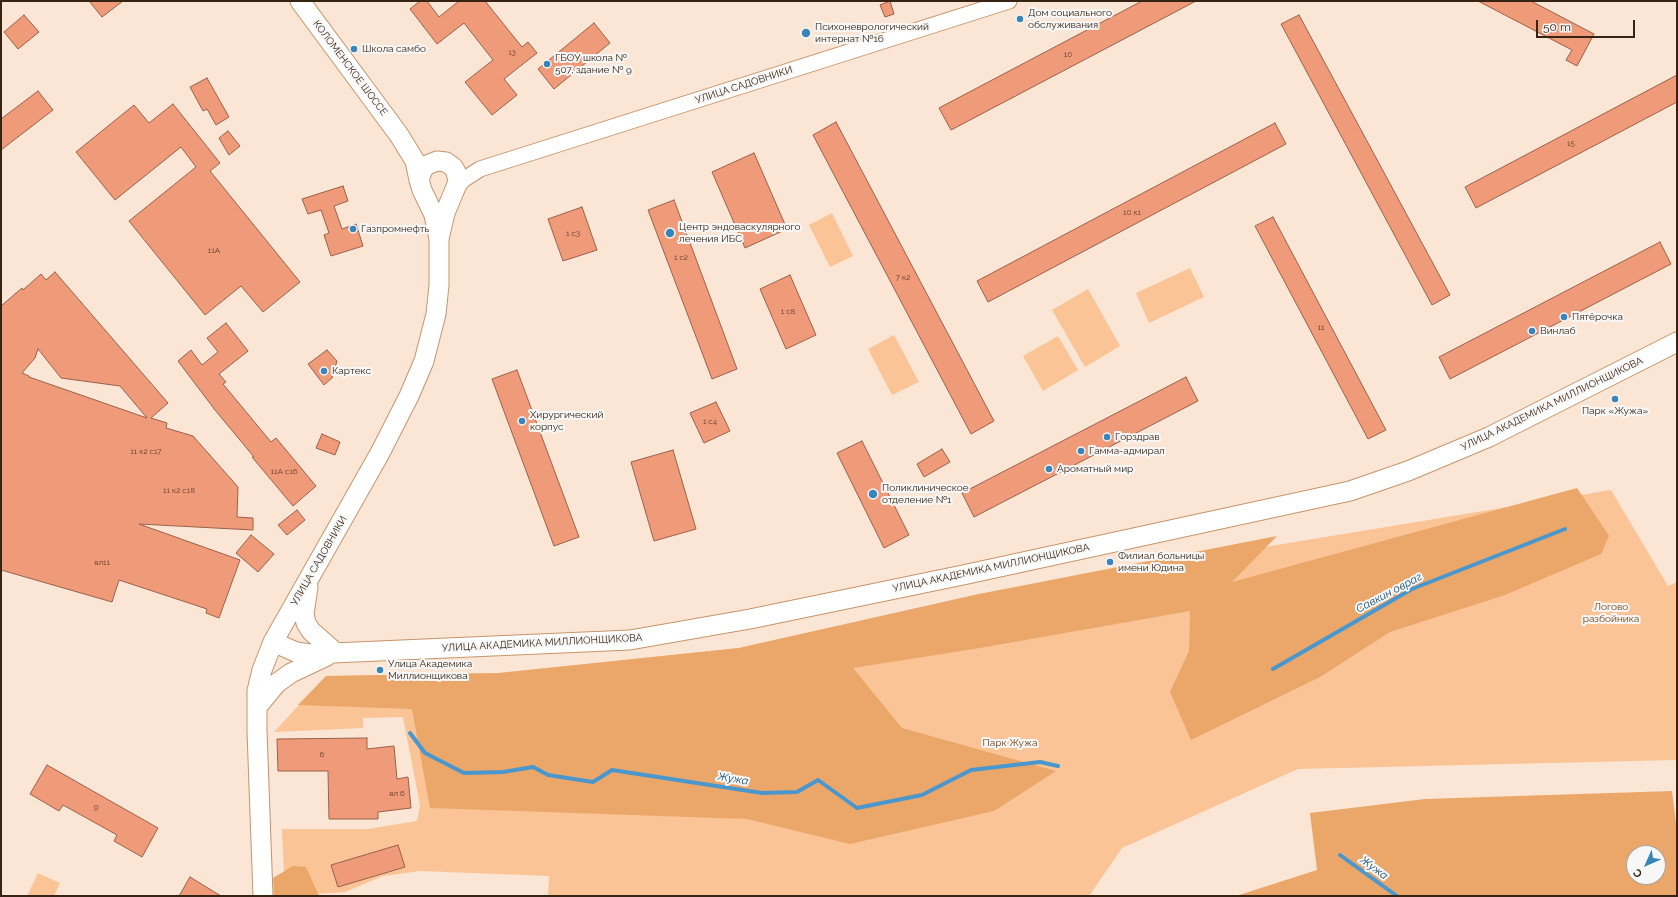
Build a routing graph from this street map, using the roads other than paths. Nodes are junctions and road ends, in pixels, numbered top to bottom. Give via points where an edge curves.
1 (300, 1) edge
2 (1009, 1) edge
3 (400, 135) junction
4 (446, 163) junction
5 (480, 169) junction
6 (422, 187) junction
7 (456, 189) junction
8 (439, 239) junction
9 (1677, 342) edge
10 (310, 576) junction
11 (273, 642) junction
12 (336, 653) junction
13 (257, 707) junction
14 (264, 896) edge

1 - 3 street, КОЛОМЕНСКОЕ ШОССЕ
2 - 5 street, УЛИЦА САДОВНИКИ
3 - 4 street, КОЛОМЕНСКОЕ ШОССЕ via 414,148
3 - 6 street, КОЛОМЕНСКОЕ ШОССЕ via 415,161
4 - 5 street, УЛИЦА САДОВНИКИ
4 - 6 street via 437,161 427,165 423,169
4 - 7 street via 456,172
5 - 7 street, УЛИЦА САДОВНИКИ via 462,180
6 - 7 street, УЛИЦА САДОВНИКИ via 430,198 440,200 446,199
6 - 8 street, УЛИЦА САДОВНИКИ via 434,214
7 - 8 street, УЛИЦА САДОВНИКИ via 445,213
8 - 10 street, УЛИЦА САДОВНИКИ via 436,314 424,361 410,396 380,453
9 - 12 street, УЛИЦА АКАДЕМИКА МИЛЛИОНЩИКОВА via 1489,437 1408,471 1350,491 750,619 630,640
10 - 11 street, УЛИЦА САДОВНИКИ
10 - 12 street via 304,614 306,623 311,631
11 - 12 street, УЛИЦА АКАДЕМИКА МИЛЛИОНЩИКОВА via 296,652
11 - 13 street, УЛИЦА САДОВНИКИ via 262,670 257,691
12 - 13 street via 291,673 273,688
13 - 14 street, УЛИЦА САДОВНИКИ

